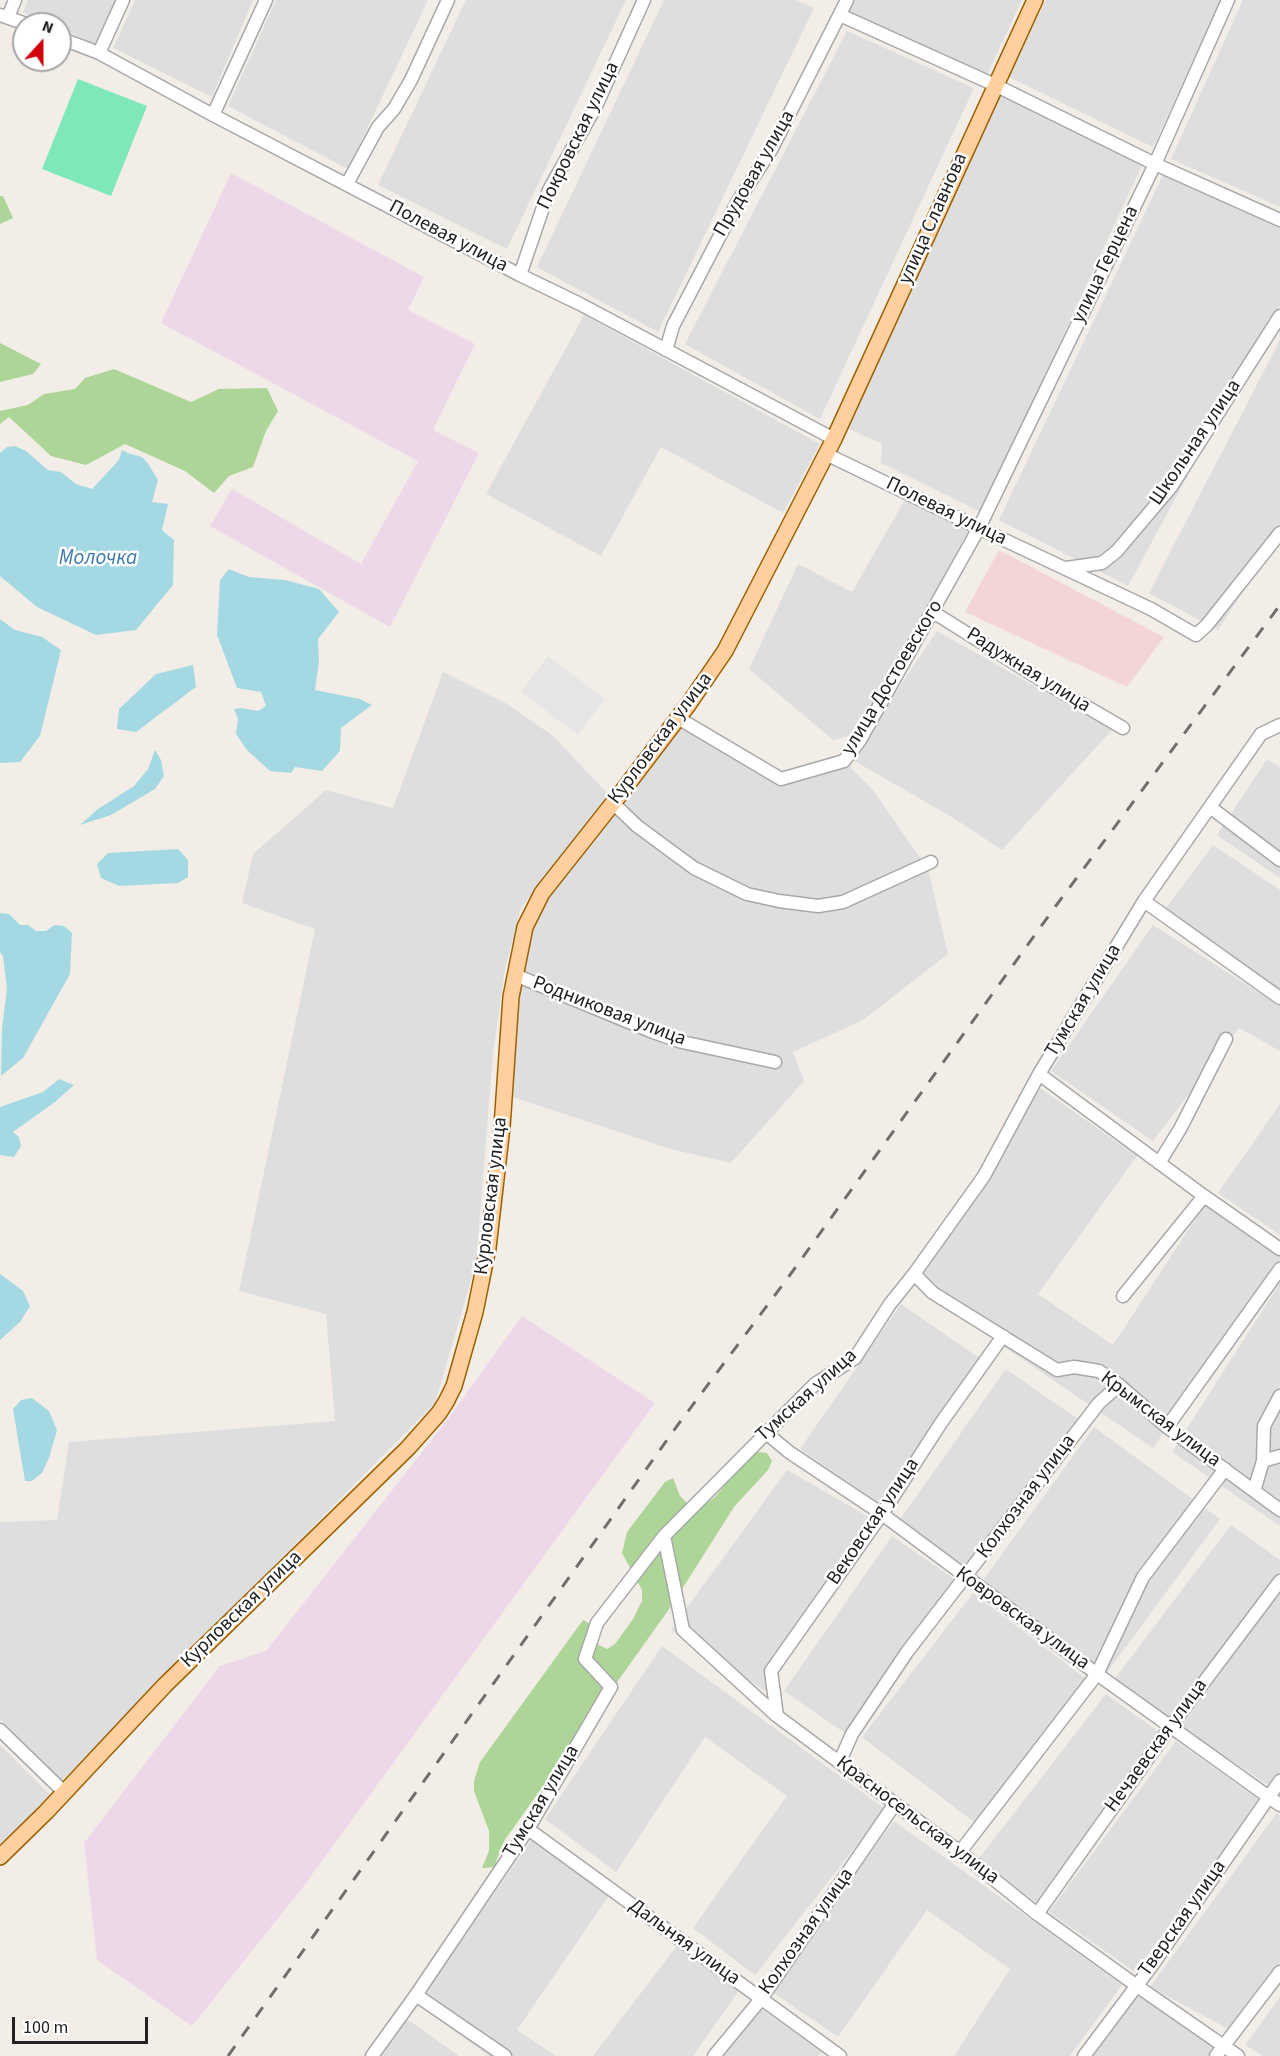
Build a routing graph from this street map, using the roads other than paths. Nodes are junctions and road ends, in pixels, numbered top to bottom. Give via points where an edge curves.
1 (15, 0) edge
2 (123, 0) edge
3 (266, 0) edge
4 (448, 0) edge
5 (644, 0) edge
6 (847, 0) edge
7 (1035, 0) edge
8 (1228, 0) edge
9 (840, 15) junction
10 (4, 16) edge
11 (72, 43) edge
12 (99, 53) junction
13 (995, 85) junction
14 (213, 115) junction
15 (1155, 164) junction
16 (347, 184) junction
17 (1280, 220) edge
18 (520, 275) junction
19 (1280, 316) edge
20 (666, 350) junction
21 (834, 439) junction
22 (826, 454) junction
23 (979, 528) junction
24 (1280, 533) edge
25 (1066, 568) junction
26 (933, 612) junction
27 (678, 718) junction
28 (1280, 725) edge
29 (1123, 728) dead end
30 (614, 803) junction
31 (1209, 807) junction
32 (1280, 860) edge
33 (931, 862) dead end
34 (1144, 901) junction
35 (515, 975) junction
36 (1280, 998) edge
37 (1226, 1039) dead end
38 (775, 1062) dead end
39 (1039, 1074) junction
40 (1159, 1162) junction
41 (1204, 1196) junction
42 (1280, 1249) edge
43 (1280, 1269) edge
44 (914, 1274) junction
45 (1123, 1296) dead end
46 (1003, 1336) junction
47 (1119, 1385) junction
48 (1280, 1396) edge
49 (1167, 1427) junction
50 (765, 1432) junction
51 (1280, 1456) edge
52 (1263, 1461) junction
53 (1224, 1469) junction
54 (1254, 1491) junction
55 (1280, 1510) edge
56 (882, 1514) junction
57 (664, 1536) junction
58 (965, 1577) junction
59 (1280, 1581) edge
60 (1097, 1674) junction
61 (777, 1716) junction
62 (1172, 1726) junction
63 (0, 1730) edge
64 (840, 1761) junction
65 (1280, 1781) edge
66 (65, 1793) junction
67 (1269, 1797) junction
68 (894, 1805) junction
69 (1280, 1805) edge
70 (528, 1829) junction
71 (960, 1852) junction
72 (0, 1857) edge
73 (1037, 1914) junction
74 (1280, 1972) edge
75 (1137, 1986) junction
76 (416, 1995) junction
77 (761, 1999) junction
78 (1220, 2051) edge
79 (372, 2056) edge
80 (505, 2056) edge
81 (714, 2056) edge
82 (840, 2056) edge
83 (1084, 2056) edge
84 (1238, 2056) edge

1 - 10 street
2 - 12 street
3 - 14 street
4 - 16 street via 411,80
5 - 18 street, Покровская улица via 596,106 549,190
6 - 9 street, Прудовая улица
7 - 13 main road, улица Славнова
8 - 15 street, улица Герцена
9 - 13 street
9 - 20 street, Прудовая улица via 771,150 732,211 673,326
11 - 12 street, Полевая улица
12 - 14 street, Полевая улица
13 - 15 street
13 - 21 main road, улица Славнова
14 - 16 street, Полевая улица
15 - 17 street
15 - 23 street, улица Герцена
16 - 18 street, Полевая улица
18 - 20 street, Полевая улица
19 - 25 street, Школьная улица via 1171,487 1101,563
20 - 21 street, Полевая улица
21 - 22 main road, Курловская улица
22 - 23 street, Полевая улица
22 - 27 main road, Курловская улица via 724,651
23 - 25 street, Полевая улица
23 - 26 street, улица Достоевского
24 - 25 street, Полевая улица via 1196,635
26 - 27 street, улица Достоевского via 844,761 781,778
26 - 29 street, Радужная улица
27 - 30 main road, Курловская улица
28 - 31 street, Тумская улица via 1261,734
30 - 33 street via 637,826 694,868 747,894 779,901 818,906 843,902
30 - 35 main road, Курловская улица via 542,893 525,927
31 - 32 street
31 - 34 street, Тумская улица
34 - 36 street
34 - 39 street, Тумская улица
35 - 38 street, Родниковая улица via 672,1038
35 - 66 main road, Курловская улица via 489,1248 454,1386 440,1413 165,1685
37 - 40 street
39 - 40 street
39 - 44 street, Тумская улица via 984,1176
40 - 41 street
41 - 42 street
41 - 45 street
43 - 49 street
44 - 46 street, Крымская улица via 933,1293
44 - 50 street, Тумская улица via 855,1358 815,1384
46 - 47 street, Крымская улица via 1057,1370 1074,1367 1099,1371
46 - 56 street, Вековская улица
47 - 49 street, Крымская улица
47 - 58 street, Колхозная улица via 1099,1403
48 - 52 street via 1264,1426
49 - 53 street, Крымская улица
50 - 56 street, Ковровская улица
50 - 57 street, Тумская улица
51 - 52 street
52 - 54 street
53 - 54 street, Крымская улица
53 - 60 street via 1143,1577
54 - 55 street, Крымская улица
56 - 58 street, Ковровская улица
56 - 61 street, Вековская улица via 771,1671
57 - 61 street, Красносельская улица via 683,1630
57 - 70 street, Тумская улица via 597,1623 585,1659 611,1687
58 - 60 street, Ковровская улица
58 - 64 street, Колхозная улица via 907,1652 852,1734
59 - 62 street, Нечаевская улица
60 - 62 street, Ковровская улица
60 - 71 street
61 - 64 street, Красносельская улица
62 - 67 street, Ковровская улица
62 - 73 street, Нечаевская улица
63 - 66 street
64 - 68 street, Красносельская улица
65 - 67 street, Тверская улица
66 - 72 main road, Курловская улица
67 - 69 street, Ковровская улица
67 - 75 street, Тверская улица
68 - 71 street, Красносельская улица
68 - 77 street, Колхозная улица
70 - 76 street, Тумская улица
70 - 77 street, Дальняя улица
71 - 73 street, Красносельская улица
73 - 75 street, Красносельская улица
74 - 78 street
75 - 78 street, Красносельская улица
75 - 83 street, Тверская улица
76 - 79 street, Тумская улица
76 - 80 street
77 - 81 street, Колхозная улица
77 - 82 street, Дальняя улица
78 - 84 street, Красносельская улица

